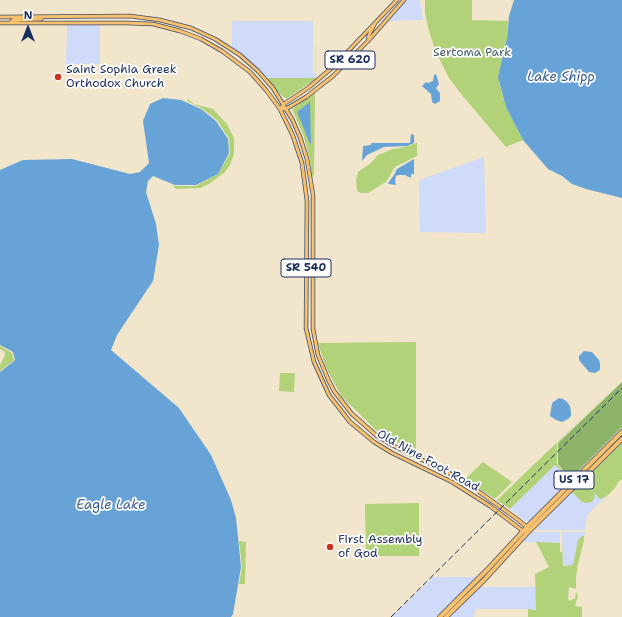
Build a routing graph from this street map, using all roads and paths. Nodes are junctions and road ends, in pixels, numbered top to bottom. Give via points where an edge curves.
1 (397, 0) edge
2 (404, 0) edge
3 (70, 16) junction
4 (108, 16) junction
5 (0, 17) edge
6 (43, 17) junction
7 (87, 22) junction
8 (376, 22) junction
9 (0, 23) edge
10 (10, 23) junction
11 (44, 23) junction
12 (368, 41) junction
13 (284, 104) junction
14 (280, 109) junction
15 (286, 109) junction
16 (622, 432) edge
17 (622, 439) edge
18 (607, 450) junction
19 (566, 491) junction
20 (528, 529) junction
21 (523, 531) junction
22 (457, 603) junction
23 (440, 617) edge
24 (446, 617) edge

1 - 8 main road, SR 620
2 - 12 main road, SR 620
3 - 4 main road, SR 540
3 - 6 main road, SR 540
3 - 11 main road via 47,19
4 - 7 main road via 91,18
4 - 13 main road, SR 540 via 149,18 202,32 246,60 268,82
5 - 6 main road, SR 540
6 - 10 main road via 13,20
7 - 11 main road, SR 540
7 - 14 main road, SR 540 via 152,24 196,37 246,68
8 - 12 main road
8 - 13 main road, SR 620 via 325,75
9 - 10 main road, SR 540
10 - 11 main road, SR 540
12 - 15 main road, SR 620 via 326,82
13 - 14 main road, SR 620
13 - 15 main road, SR 540
14 - 15 main road
14 - 21 main road, Old Nine Foot Road / SR 540 via 295,142 304,174 307,201 306,328 314,362 326,390 348,420 374,442 452,482
15 - 20 main road, Old Nine Foot Road / SR 540 via 302,142 312,182 313,328 319,357 334,391 352,414 377,436 466,483
16 - 18 highway, US 17
17 - 18 highway, US 17
18 - 19 highway, US 17
18 - 19 highway, US 17 via 578,476
19 - 20 highway, US 17
19 - 20 highway, US 17
20 - 21 highway, US 17
20 - 22 highway, US 17 via 495,568
21 - 22 highway, US 17
22 - 23 highway, US 17
22 - 24 highway, US 17

